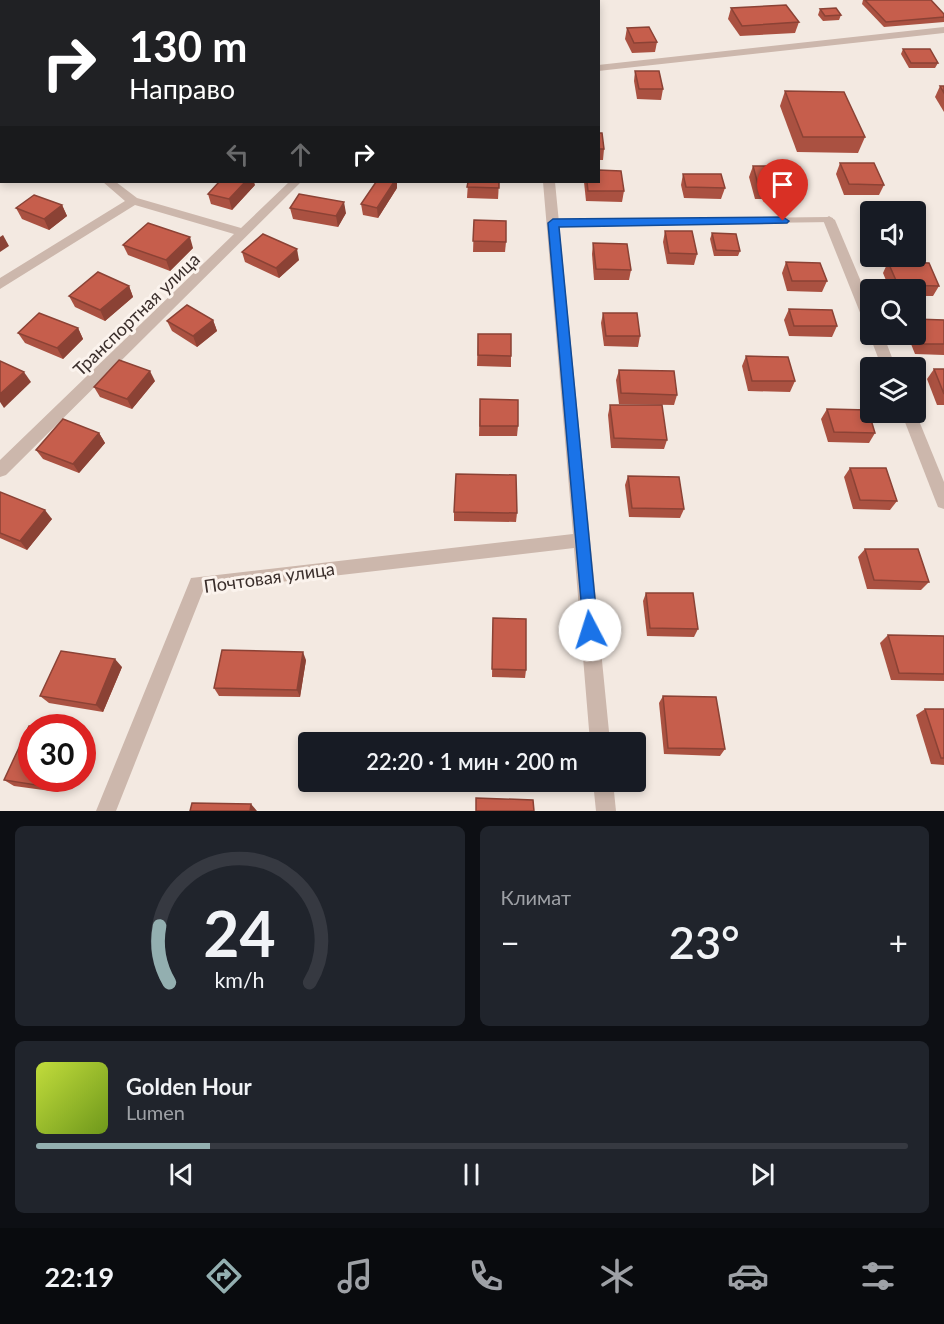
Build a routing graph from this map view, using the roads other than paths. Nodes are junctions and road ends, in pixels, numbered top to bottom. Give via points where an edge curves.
1 (944, 30) edge
2 (600, 68) edge
3 (110, 183) edge
4 (294, 183) edge
5 (549, 183) edge
6 (133, 201) junction
7 (830, 220) joint
8 (553, 223) junction
9 (244, 233) junction
10 (0, 284) edge
11 (860, 295) edge
12 (912, 423) edge
13 (0, 470) edge
14 (944, 502) edge
15 (582, 540) junction
16 (599, 732) edge
17 (604, 792) edge
18 (106, 811) edge
19 (606, 811) edge

1 - 2 street
3 - 6 street
4 - 9 street, Транспортная улица
5 - 8 street
6 - 9 street
6 - 10 street
7 - 8 lane
7 - 11 street
8 - 15 street
9 - 13 street, Транспортная улица
12 - 14 street
15 - 16 street
15 - 18 street, Почтовая улица via 197,584
17 - 19 street

